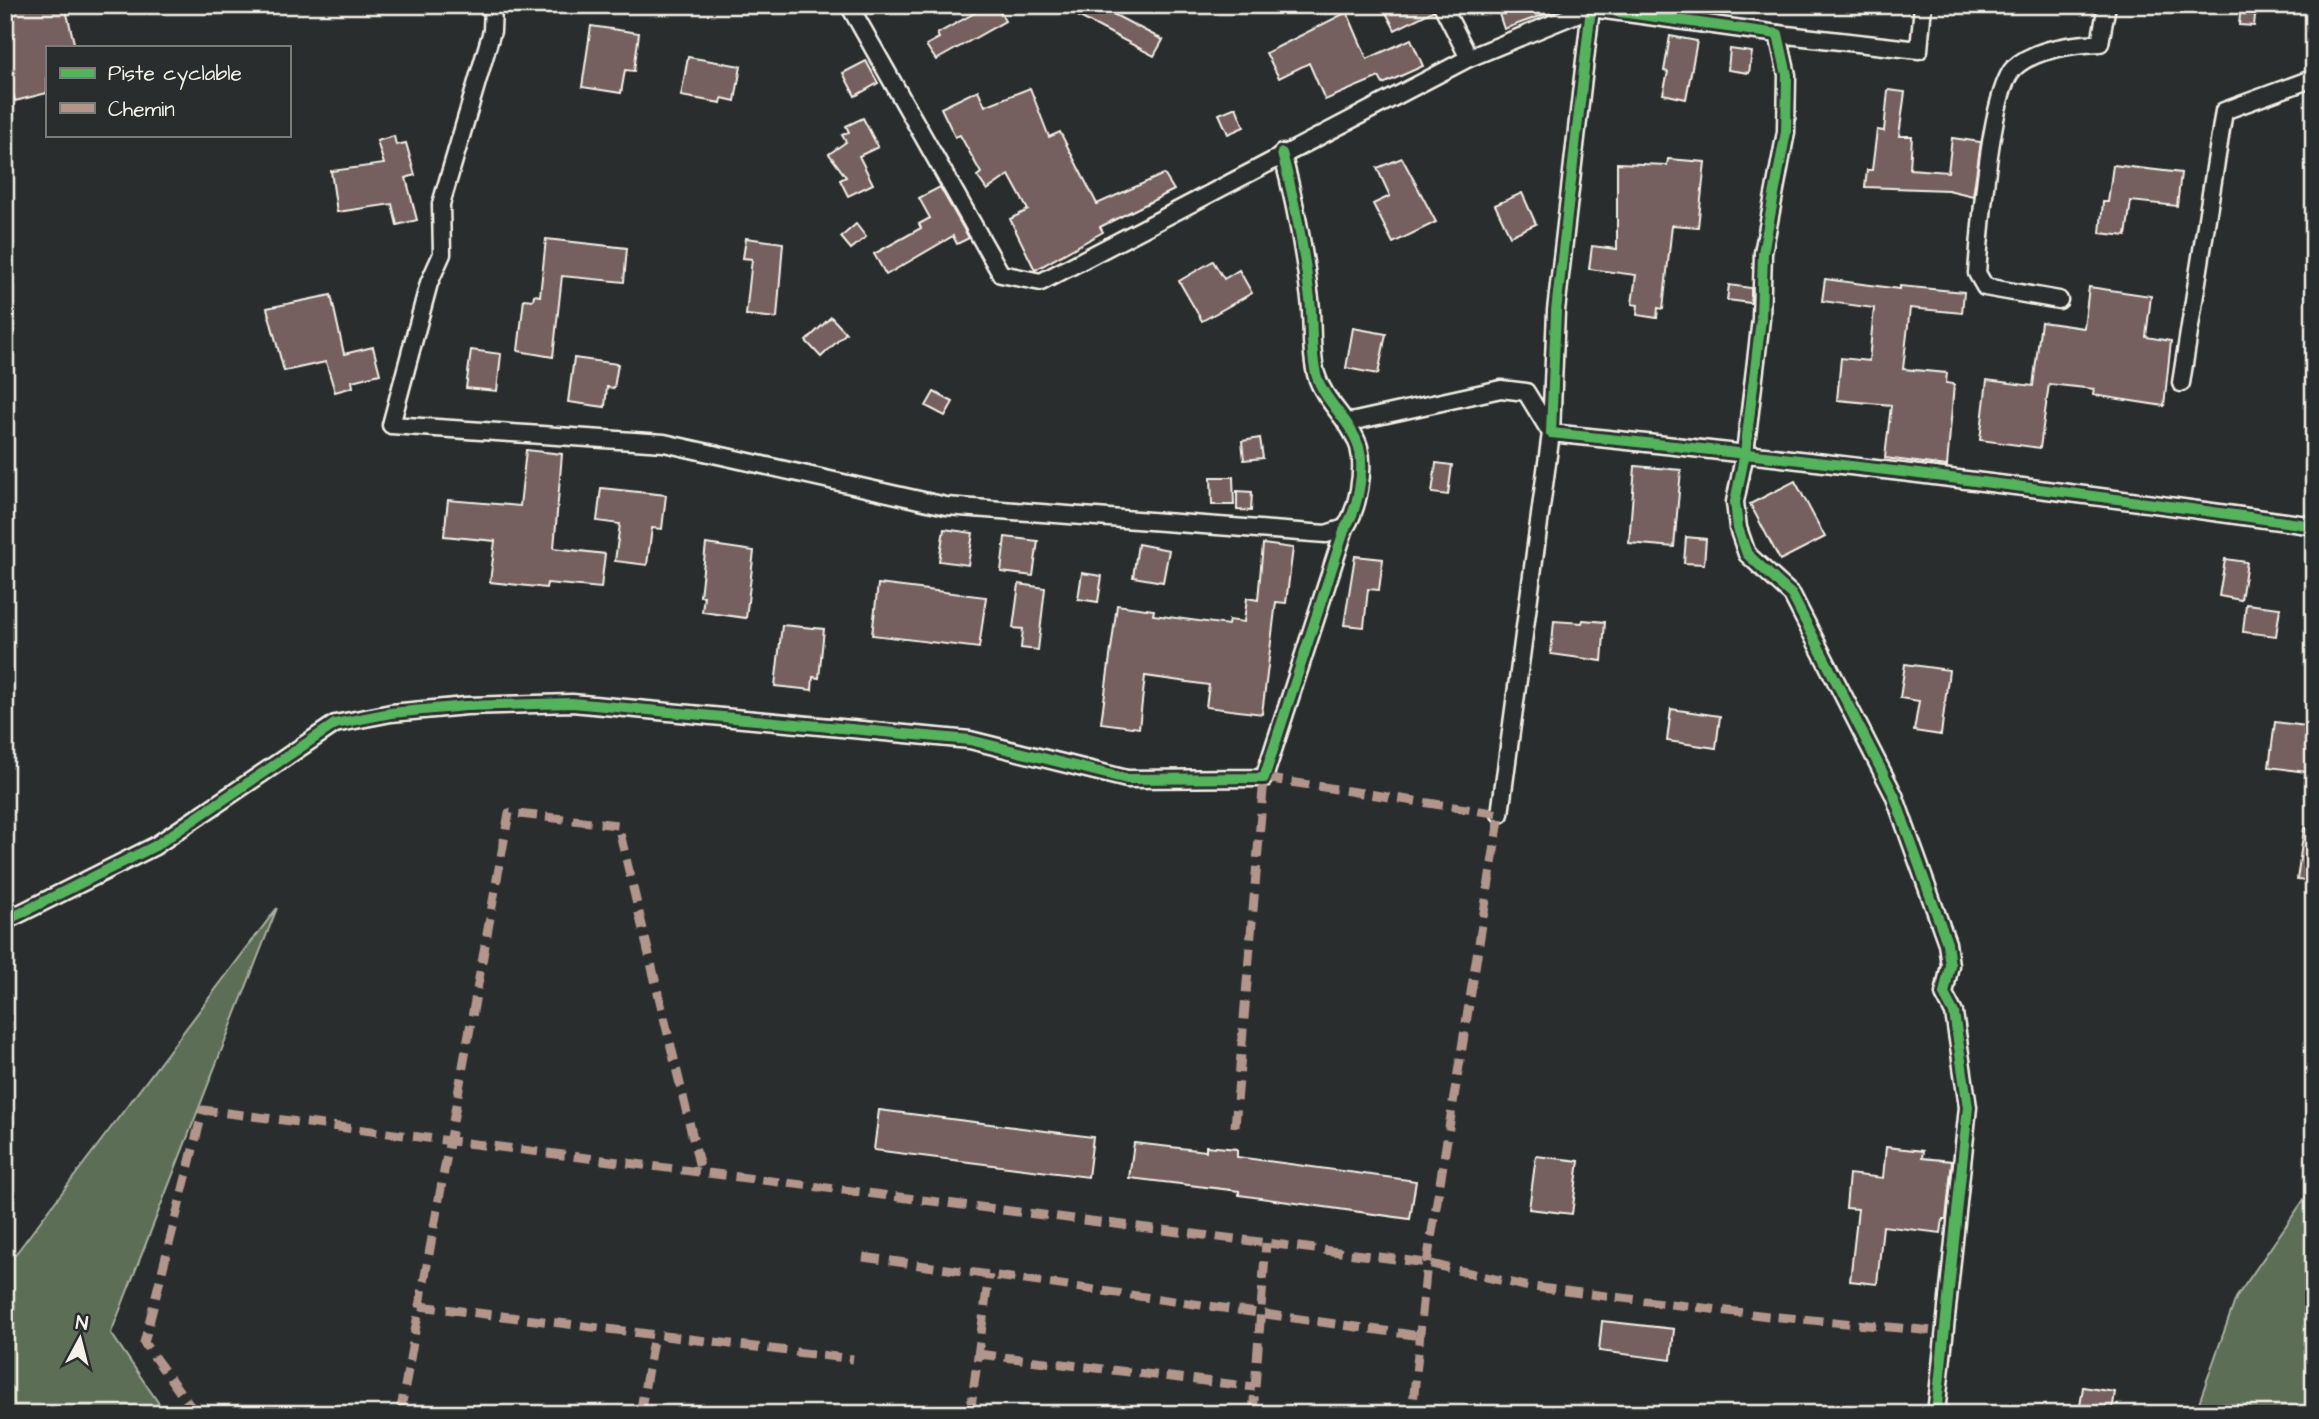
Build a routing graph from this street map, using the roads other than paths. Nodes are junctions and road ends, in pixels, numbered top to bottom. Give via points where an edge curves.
1 (493, 5) edge
2 (849, 5) edge
3 (1442, 5) edge
4 (1923, 5) edge
5 (2107, 5) edge
6 (1592, 7) edge
7 (1778, 34) junction
8 (1469, 58) junction
9 (2314, 78) edge
10 (1282, 153) junction
11 (2059, 300) dead end
12 (2182, 383) dead end
13 (1346, 423) junction
14 (1551, 433) junction
15 (1745, 453) junction
16 (2314, 526) edge
17 (1345, 528) junction
18 (1500, 814) dead end
19 (5, 921) edge
20 (1936, 1414) edge

1 - 17 street via 492,31 442,204 442,254 429,283 391,425 664,443 946,506 1326,534
2 - 10 street via 1001,274 1041,282
3 - 8 street
4 - 7 street via 1919,50
5 - 11 street via 2101,43 2050,52 2012,69 1995,117 1977,273 1985,287
6 - 7 street
6 - 8 street
6 - 14 street via 1556,311
7 - 15 street via 1787,75 1786,132 1763,253 1761,319
8 - 10 street
9 - 12 street via 2224,111
10 - 13 street via 1310,300 1315,372 1326,399
13 - 14 street via 1501,388 1526,392
13 - 17 street via 1359,447 1361,472 1353,517
14 - 15 street
14 - 18 street
15 - 16 street
15 - 20 street via 1735,502 1747,554 1792,595 1804,618 1894,795 1947,943 1950,965 1944,994 1954,1013 1968,1107
17 - 19 street via 1264,778 1128,779 970,740 572,703 391,713 335,724 155,846

